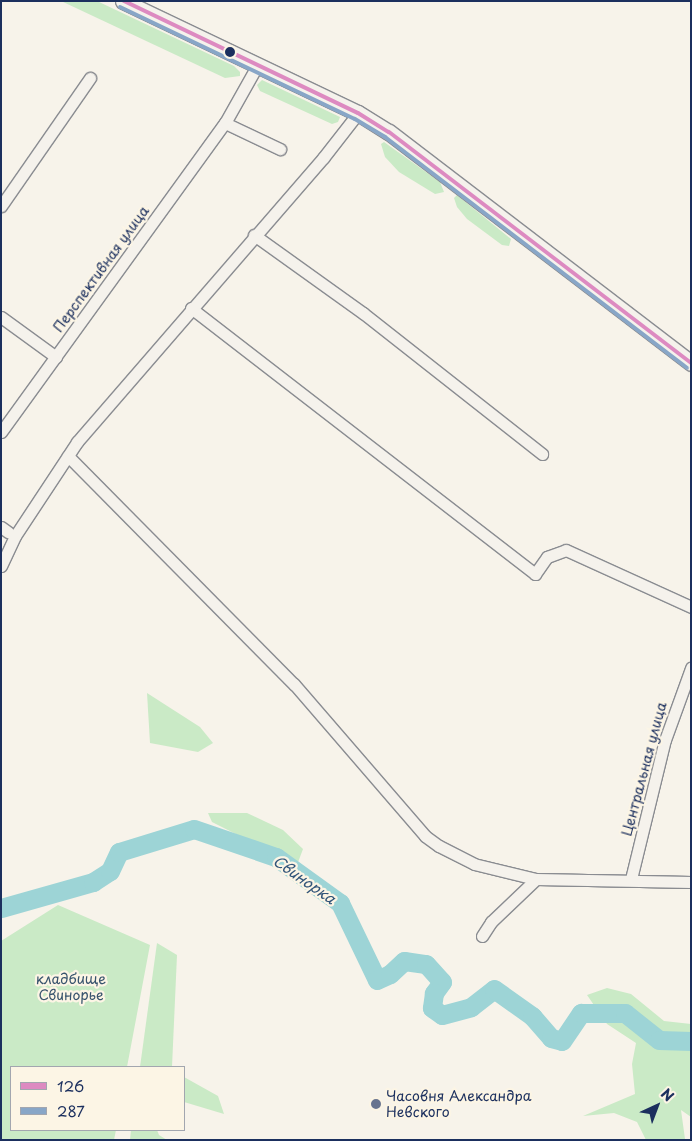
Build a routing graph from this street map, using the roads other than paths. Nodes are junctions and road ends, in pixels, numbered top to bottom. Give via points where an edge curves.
1 (123, 1) edge
2 (257, 66) junction
3 (90, 78) dead end
4 (358, 113) junction
5 (225, 123) junction
6 (280, 149) dead end
7 (1, 206) edge
8 (254, 236) junction
9 (191, 308) junction
10 (1, 318) edge
11 (56, 357) junction
12 (691, 363) edge
13 (1, 432) edge
14 (542, 454) dead end
15 (68, 456) junction
16 (1, 566) edge
17 (691, 607) edge
18 (691, 668) edge
19 (536, 879) junction
20 (631, 879) junction
21 (691, 882) edge
22 (482, 936) dead end

1 - 2 main road
2 - 4 main road
2 - 5 street, Перспективная улица
3 - 7 street
4 - 8 street
4 - 12 main road via 419,153
5 - 6 street
5 - 11 street, Перспективная улица
8 - 9 street
8 - 14 street via 363,313
9 - 15 street
9 - 17 street via 535,574 547,557 566,550
10 - 11 street
11 - 13 street, Перспективная улица
15 - 16 street via 15,536
15 - 19 street via 294,684 425,836 474,864
18 - 20 street, Центральная улица via 665,740
19 - 20 street
19 - 22 street via 490,922
20 - 21 street

